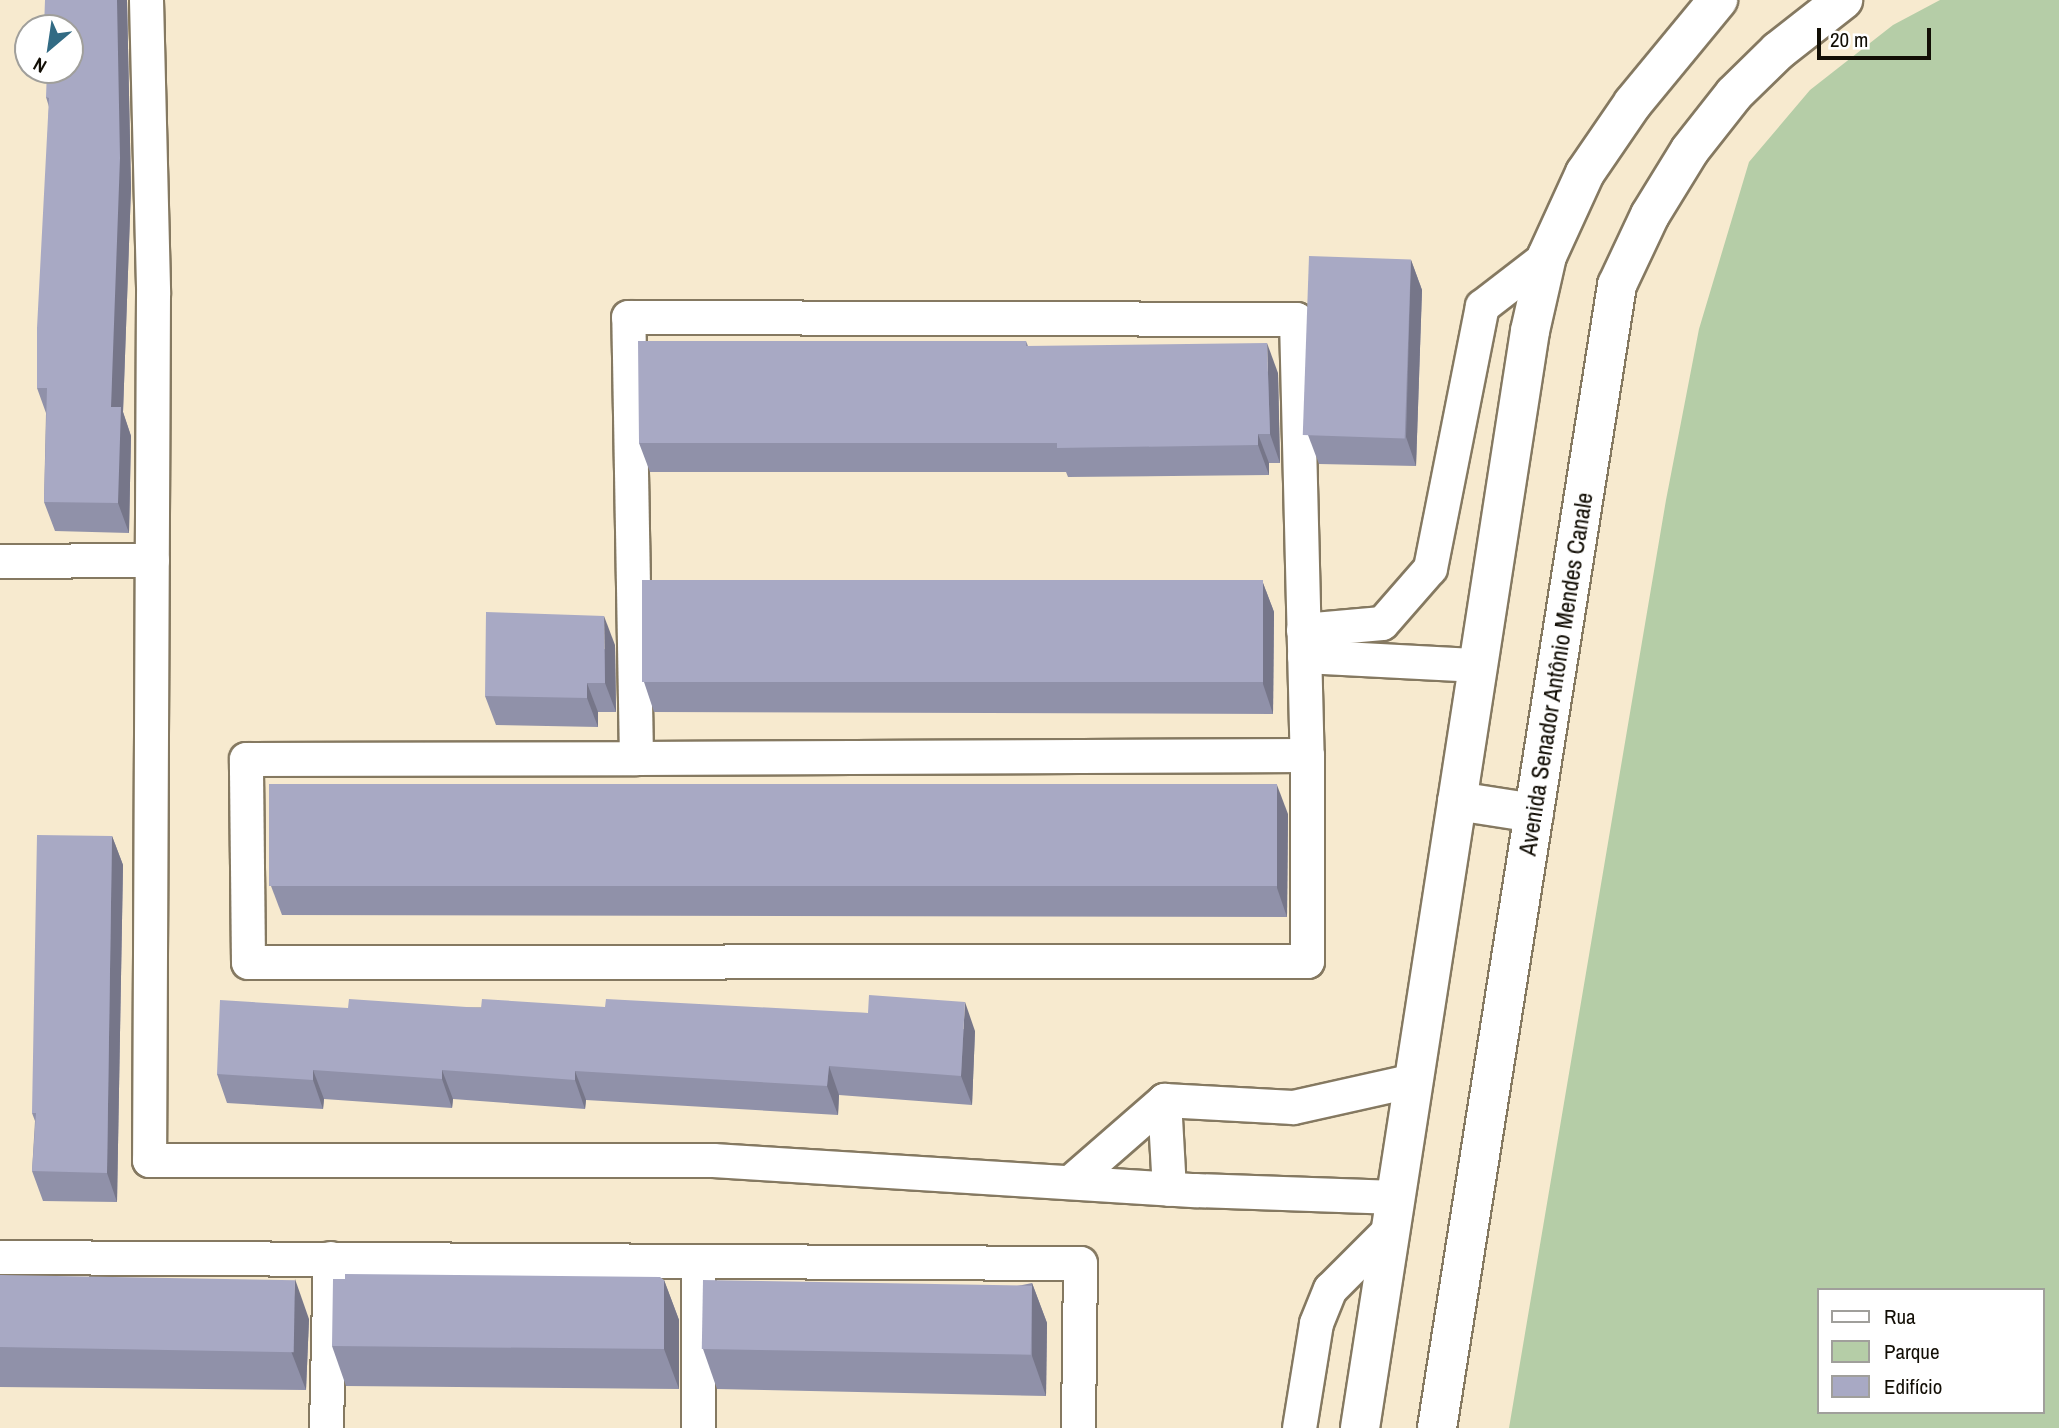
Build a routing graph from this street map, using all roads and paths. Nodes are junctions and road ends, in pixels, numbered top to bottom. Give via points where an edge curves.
1 (146, 0) edge
2 (1718, 0) edge
3 (1843, 0) edge
4 (1547, 256) junction
5 (152, 560) junction
6 (0, 561) edge
7 (1303, 643) junction
8 (1478, 665) junction
9 (1307, 755) junction
10 (636, 758) junction
11 (1457, 801) junction
12 (1535, 813) junction
13 (1414, 1080) junction
14 (1164, 1100) junction
15 (1070, 1182) junction
16 (1169, 1189) junction
17 (1394, 1213) junction
18 (0, 1257) edge
19 (330, 1258) junction
20 (698, 1261) junction
21 (326, 1428) edge
22 (698, 1428) edge
23 (1078, 1428) edge
24 (1299, 1428) edge
25 (1360, 1428) edge
26 (1437, 1428) edge

1 - 5 street via 153,294
2 - 4 main road via 1692,27 1599,153
3 - 12 main road, Avenida Senador Antônio Mendes Canale via 1778,51 1734,94 1677,171 1617,285
4 - 7 street via 1482,306 1430,568 1381,623
4 - 8 main road via 1530,331
5 - 6 street
5 - 15 street via 149,1160 713,1160
7 - 8 street
7 - 9 street
7 - 10 street via 1296,319 628,317
8 - 11 main road
9 - 10 street
9 - 10 street via 1307,961 247,962 246,759
11 - 12 main road
11 - 13 main road
12 - 26 main road, Avenida Senador Antônio Mendes Canale
13 - 14 street via 1293,1107
13 - 17 main road
14 - 15 street
14 - 16 street
15 - 16 street
16 - 17 street
17 - 24 street via 1330,1289 1316,1323
17 - 25 main road
18 - 19 street
19 - 20 street
19 - 21 street
20 - 22 street
20 - 23 street via 1080,1264

